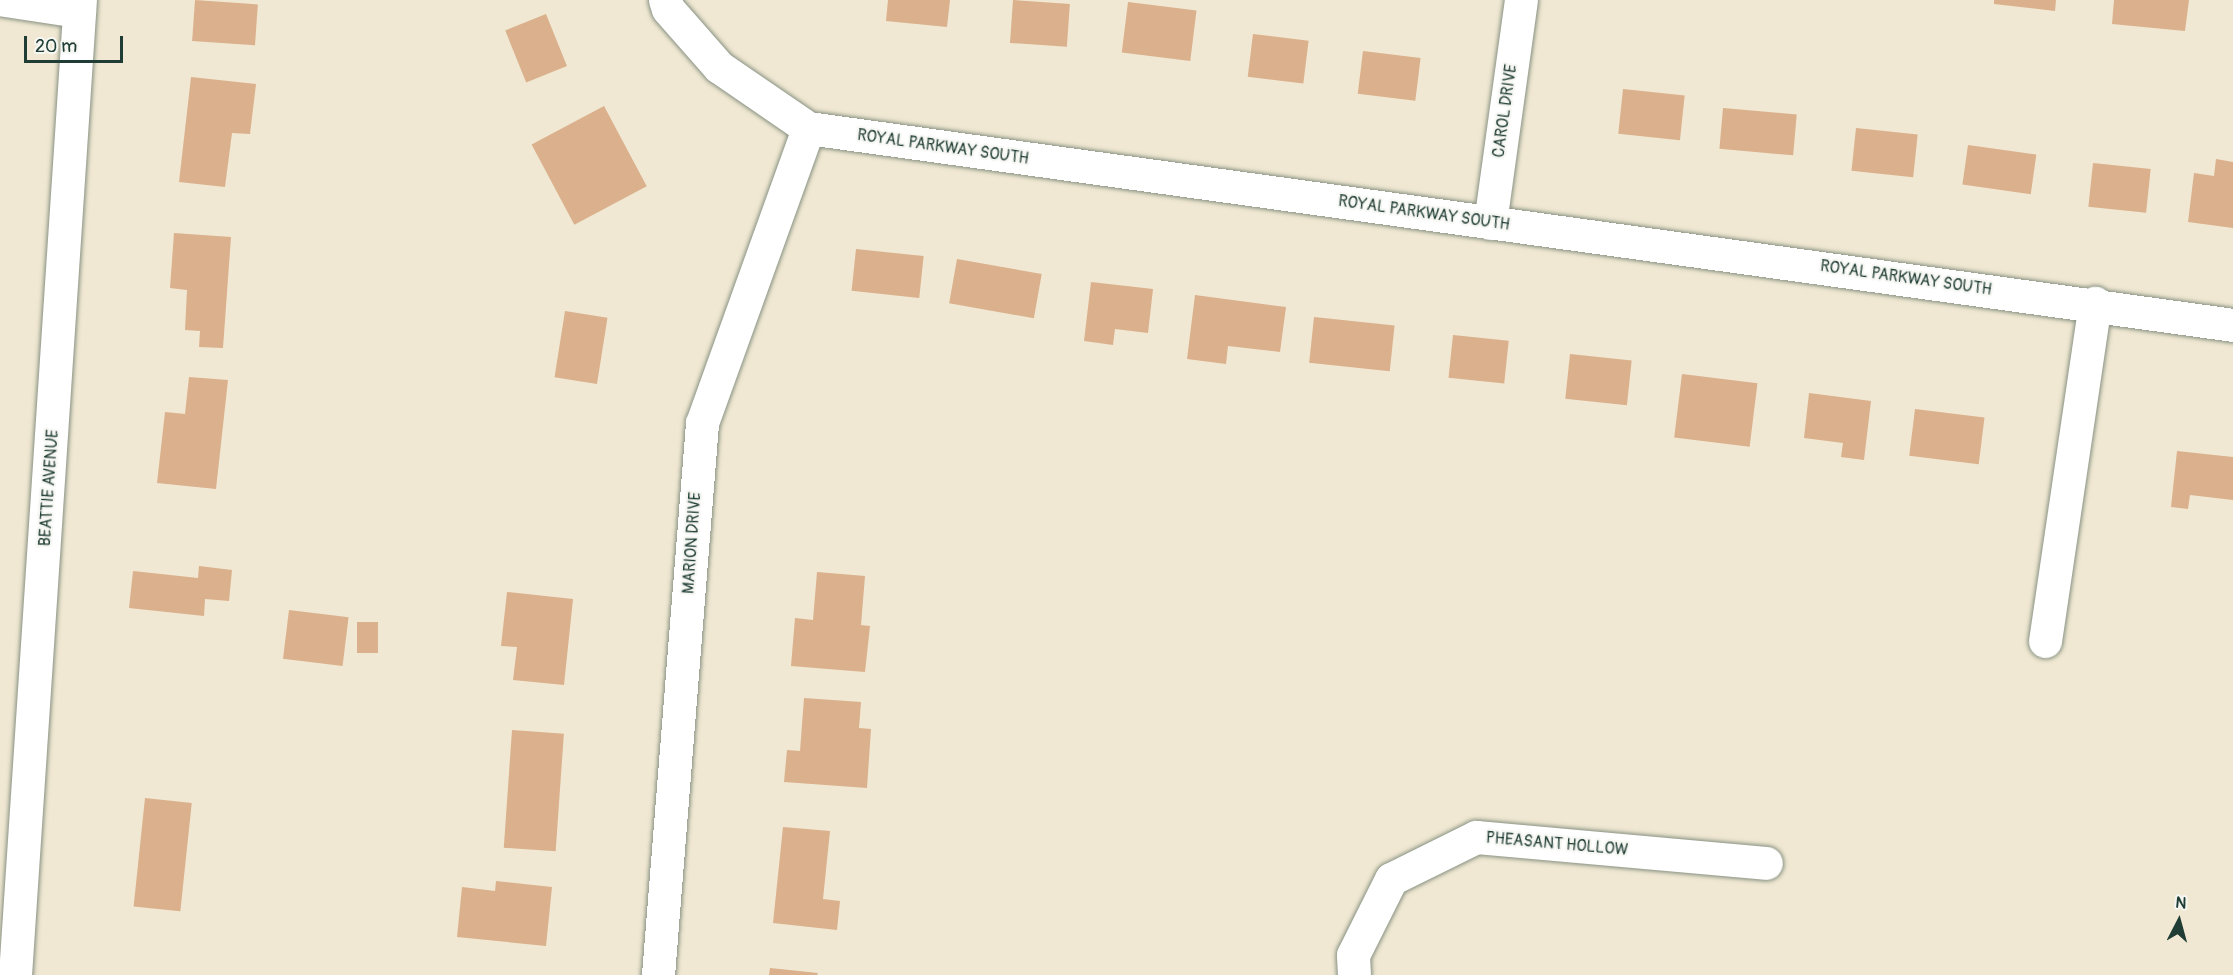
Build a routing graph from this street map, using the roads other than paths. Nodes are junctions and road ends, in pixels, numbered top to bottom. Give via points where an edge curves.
1 (4, 0) edge
2 (665, 0) edge
3 (1521, 0) edge
4 (79, 5) edge
5 (808, 128) junction
6 (1490, 223) junction
7 (2095, 303) junction
8 (2233, 325) edge
9 (2045, 641) dead end
10 (1766, 862) dead end
11 (15, 975) edge
12 (658, 975) edge
13 (1354, 975) edge

1 - 4 street
2 - 5 street, ROYAL PARKWAY SOUTH via 668,9 719,67
3 - 6 street, CAROL DRIVE
4 - 11 street, BEATTIE AVENUE
5 - 6 street, ROYAL PARKWAY SOUTH
5 - 12 street, MARION DRIVE via 702,423
6 - 7 street, ROYAL PARKWAY SOUTH
7 - 8 street, ROYAL PARKWAY SOUTH
7 - 9 street
10 - 13 street, PHEASANT HOLLOW via 1476,837 1391,879 1353,955

